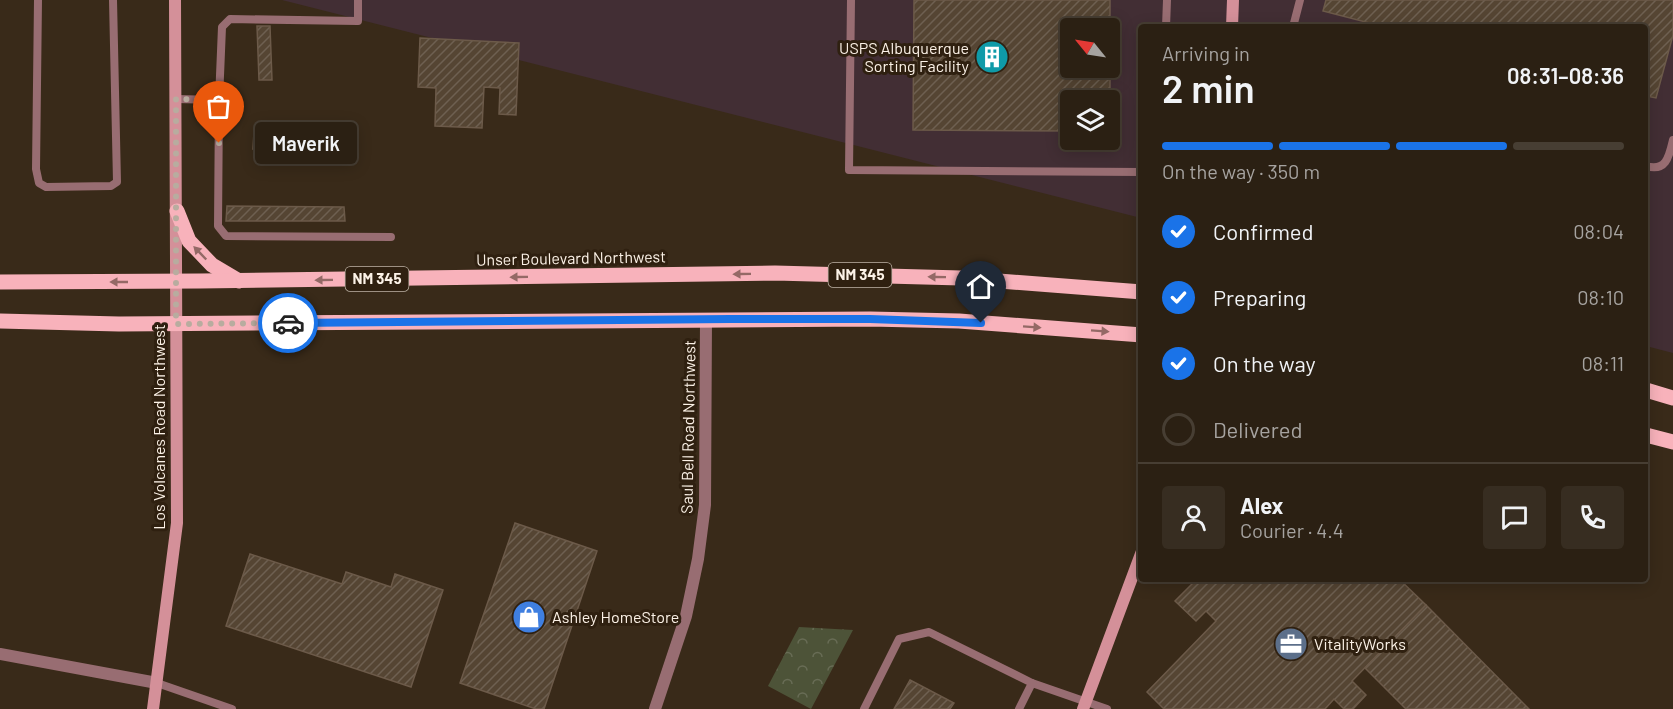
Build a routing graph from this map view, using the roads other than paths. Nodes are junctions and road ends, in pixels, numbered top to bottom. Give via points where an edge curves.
1 (38, 0) edge
2 (113, 0) edge
3 (175, 0) edge
4 (358, 0) edge
5 (851, 0) edge
6 (1167, 0) edge
7 (1233, 0) edge
8 (1300, 0) edge
9 (1166, 24) edge
10 (1232, 24) edge
11 (1294, 24) edge
12 (176, 99) junction
13 (219, 100) junction
14 (1673, 141) edge
15 (1648, 167) edge
16 (1138, 172) edge
17 (177, 211) junction
18 (391, 237) dead end
19 (239, 281) junction
20 (0, 282) edge
21 (177, 282) junction
22 (1138, 292) edge
23 (706, 319) junction
24 (0, 321) edge
25 (176, 324) junction
26 (1138, 337) edge
27 (1648, 391) edge
28 (1673, 398) edge
29 (1648, 436) edge
30 (1673, 442) edge
31 (1138, 562) edge
32 (0, 654) edge
33 (157, 683) junction
34 (1032, 683) junction
35 (211, 701) junction
36 (1085, 705) edge
37 (153, 709) edge
38 (206, 709) edge
39 (232, 709) edge
40 (655, 709) edge
41 (864, 709) edge
42 (1019, 709) edge
43 (1107, 709) edge

1 - 2 lane via 36,169 39,183 57,187 111,186 117,182
3 - 12 street, Los Volcanes Road Northwest
4 - 13 lane via 358,21 230,19 222,27
5 - 16 lane via 849,170
6 - 9 lane
7 - 10 street
8 - 11 lane
12 - 13 lane
12 - 17 street, Los Volcanes Road Northwest
13 - 18 lane via 218,226 226,236
14 - 15 lane via 1662,166
19 -> 17 main road via 212,265 189,241
17 - 21 street, Los Volcanes Road Northwest
19 - 21 main road, Unser Boulevard Northwest / NM 345
22 -> 19 main road, Unser Boulevard Northwest / NM 345 via 962,278 775,273
21 -> 20 main road, Unser Boulevard Northwest / NM 345
21 - 25 street, Los Volcanes Road Northwest
23 - 25 main road
23 -> 26 main road via 959,321
23 - 40 street, Saul Bell Road Northwest via 705,505 698,559 686,615
24 - 25 main road
25 - 33 street, Los Volcanes Road Northwest via 177,523
27 - 28 main road
29 - 30 main road
31 - 36 street
32 - 33 street
33 - 35 lane
33 - 37 street, Los Volcanes Road Northwest
34 - 36 lane
34 - 41 lane via 928,633 899,639
34 - 42 lane
35 - 38 lane
35 - 39 lane
36 - 43 lane

